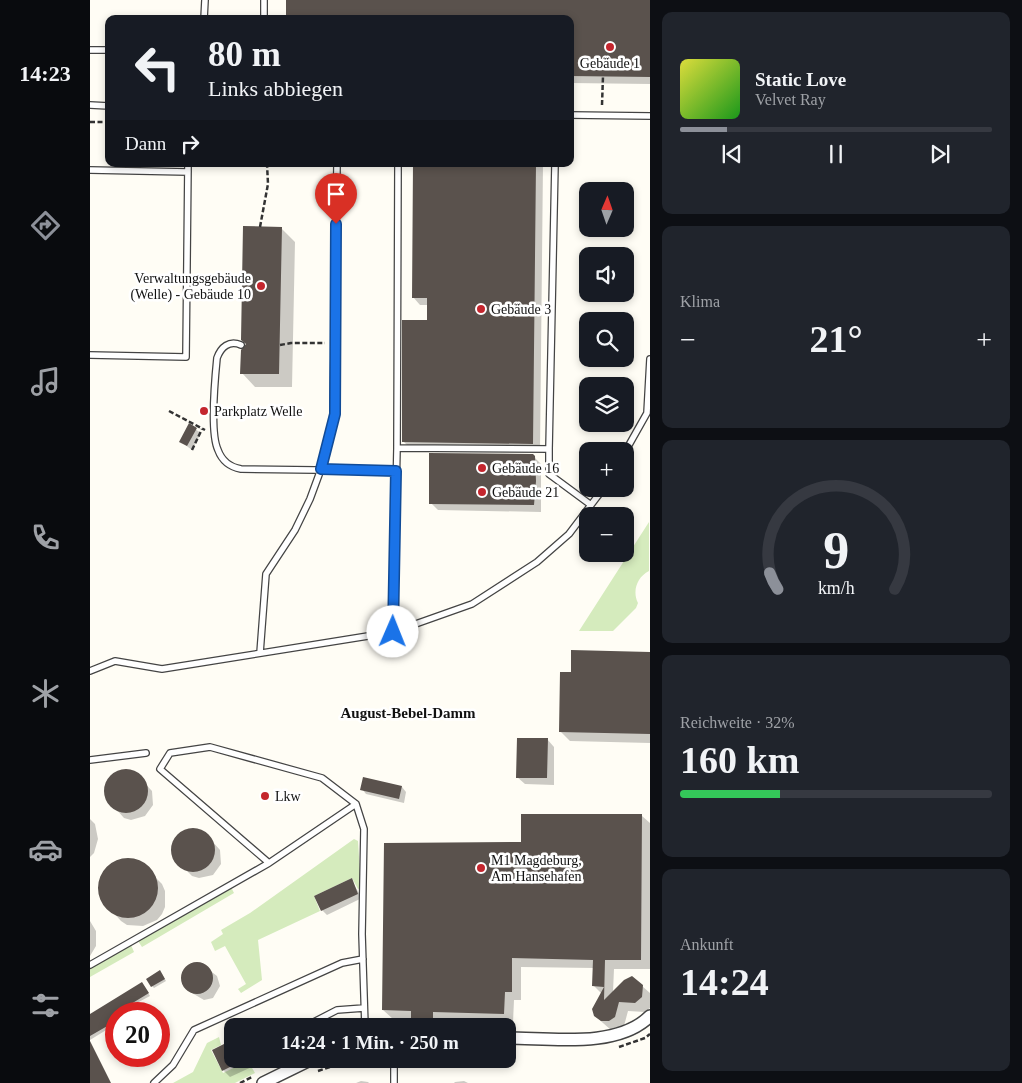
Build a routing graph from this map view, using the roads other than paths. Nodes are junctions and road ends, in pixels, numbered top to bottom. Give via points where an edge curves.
1 (204, 0) edge
2 (264, 0) edge
3 (204, 15) edge
4 (264, 15) edge
5 (90, 50) edge
6 (105, 50) edge
7 (90, 105) edge
8 (105, 106) edge
9 (574, 115) edge
10 (650, 116) edge
11 (188, 167) edge
12 (337, 167) edge
13 (398, 167) edge
14 (556, 167) edge
15 (90, 170) edge
16 (188, 172) junction
17 (241, 345) dead end
18 (90, 355) edge
19 (650, 359) edge
20 (631, 442) edge
21 (397, 448) junction
22 (549, 449) junction
23 (321, 469) junction
24 (396, 471) junction
25 (597, 497) edge
26 (591, 505) junction
27 (393, 632) junction
28 (260, 653) junction
29 (90, 671) edge
30 (146, 753) dead end
31 (90, 760) edge
32 (356, 804) junction
33 (269, 863) junction
34 (363, 959) junction
35 (90, 964) edge
36 (364, 1008) junction
37 (650, 1016) edge
38 (322, 1018) edge
39 (365, 1018) edge
40 (516, 1038) edge
41 (294, 1068) edge
42 (394, 1068) edge
43 (154, 1083) edge
44 (263, 1083) edge
45 (394, 1083) edge

1 - 3 lane
2 - 4 lane
5 - 6 lane
7 - 8 lane
9 - 10 lane
11 - 16 lane
12 - 23 lane via 335,414
13 - 21 lane
14 - 22 lane
15 - 16 lane
16 - 18 lane via 186,357
17 - 23 lane via 226,345 217,358 215,430 218,452 235,467
19 - 20 lane via 647,413
21 - 22 lane
21 - 24 lane
22 - 26 lane via 549,474
23 - 24 lane
23 - 28 lane via 295,530 266,574
24 - 27 lane
25 - 26 lane
26 - 27 lane via 568,534 537,562 472,604
27 - 28 lane
28 - 29 lane via 162,669 114,661
30 - 31 lane
32 - 33 lane
32 - 33 lane via 322,778 210,747 170,753 160,770
32 - 34 lane via 364,829
33 - 35 lane
34 - 36 lane
34 - 43 lane via 342,963 194,1030 173,1064
36 - 38 lane via 338,1010
36 - 39 lane
37 - 40 street via 632,1029 606,1037
41 - 44 street
42 - 45 lane

